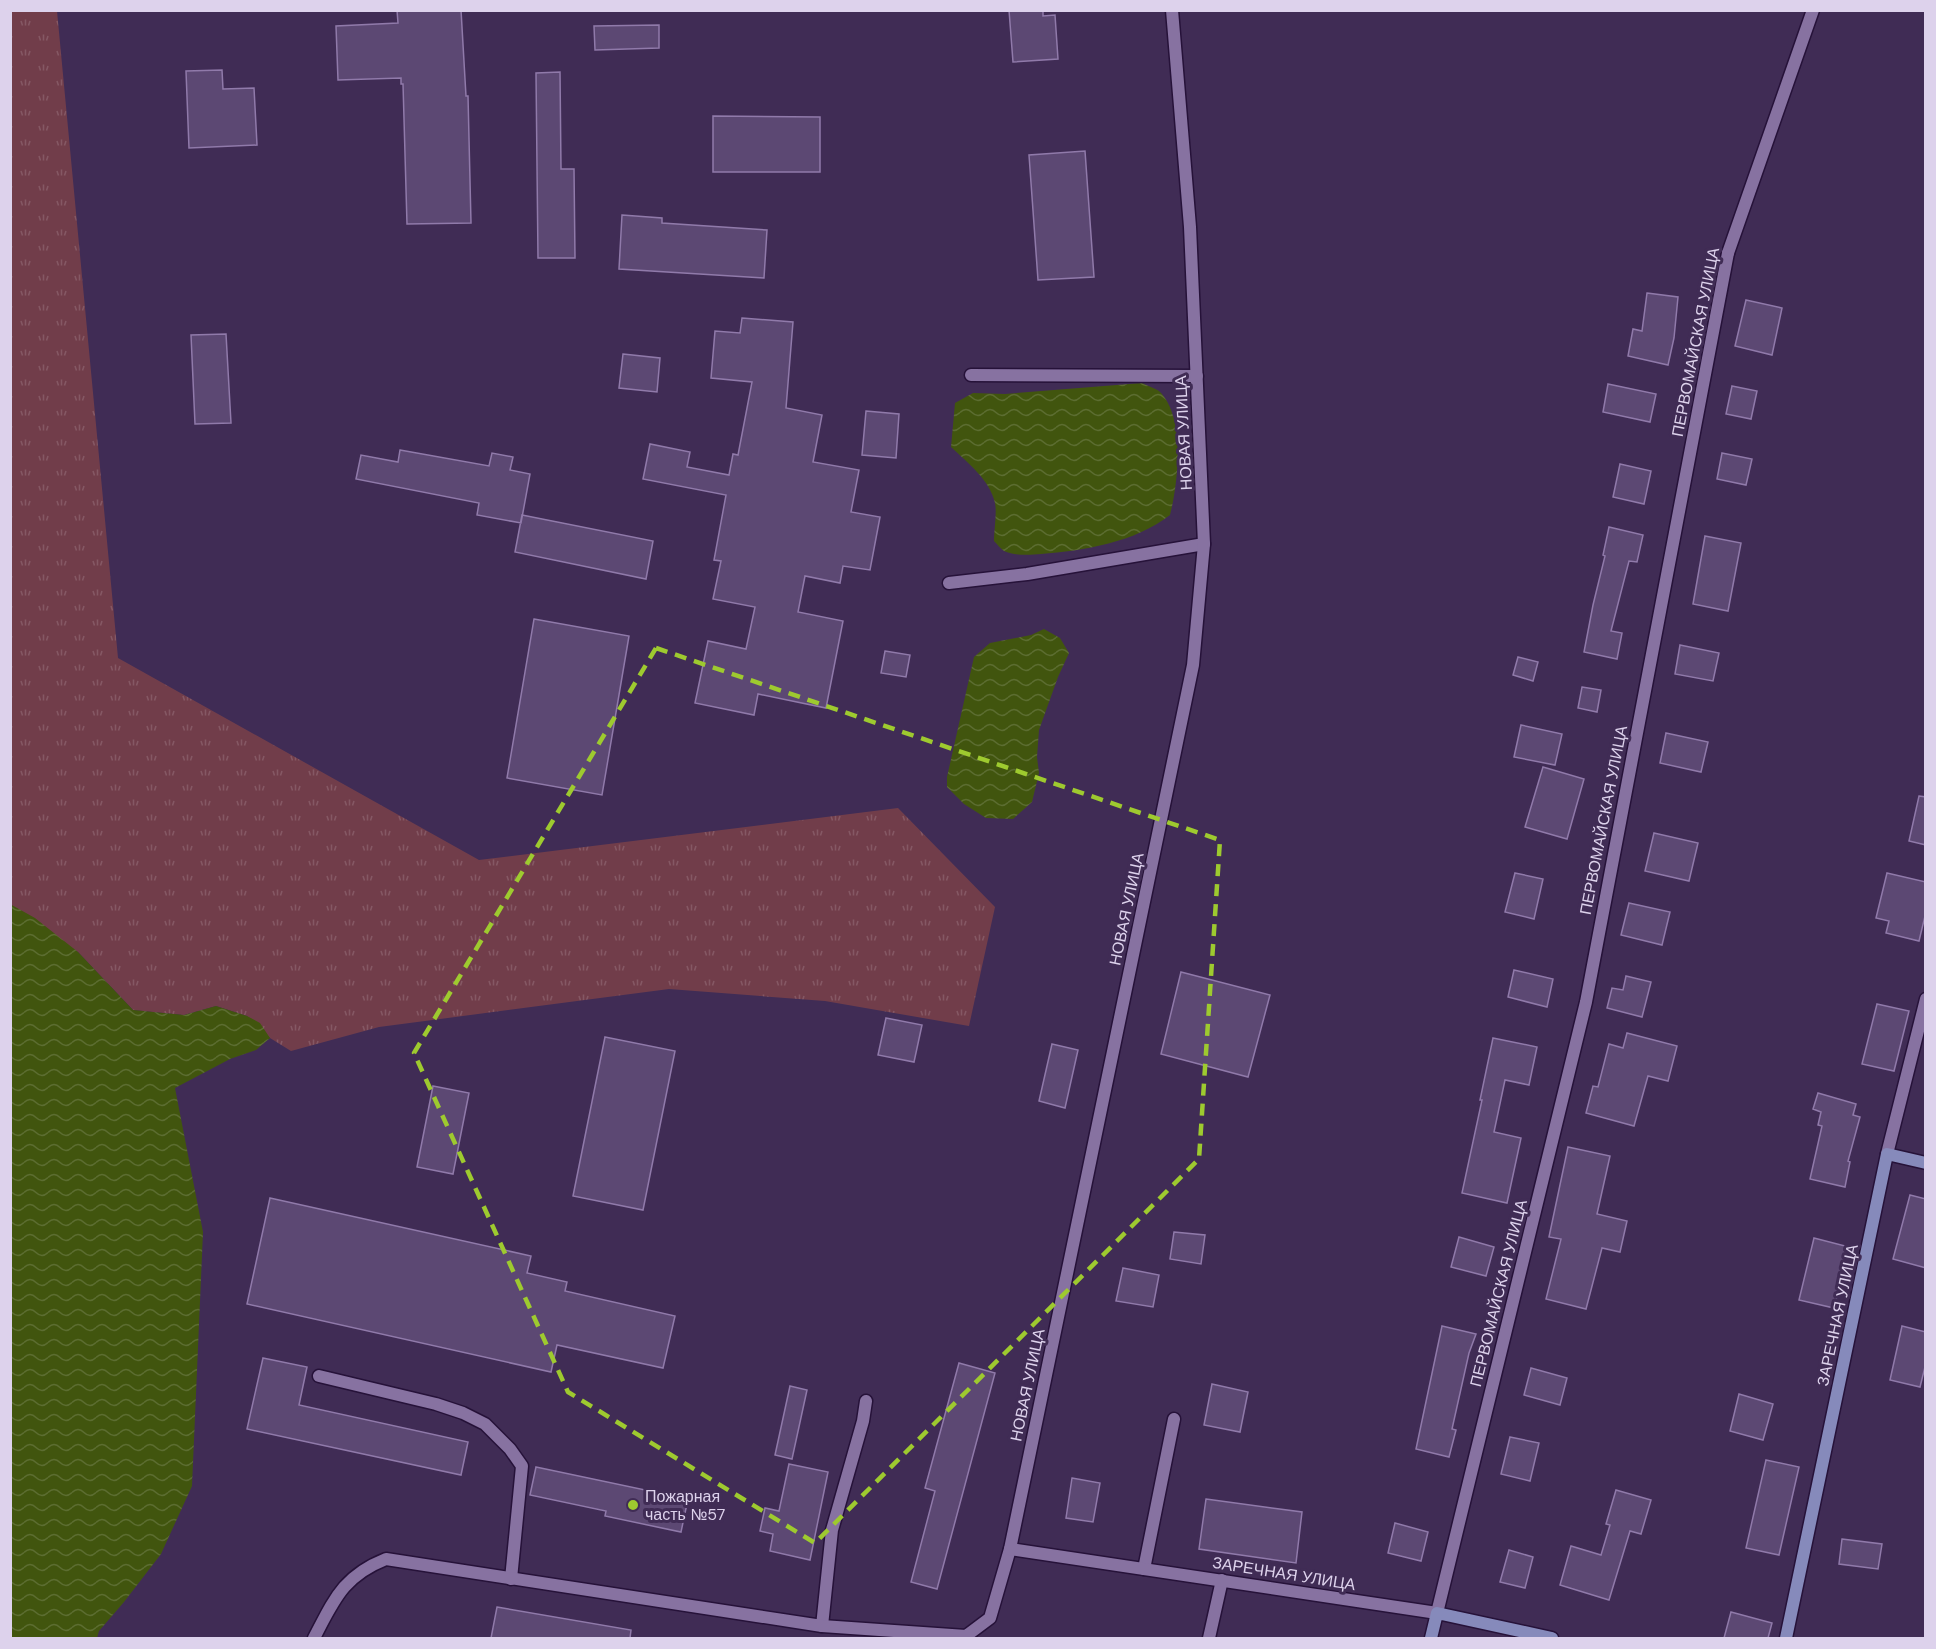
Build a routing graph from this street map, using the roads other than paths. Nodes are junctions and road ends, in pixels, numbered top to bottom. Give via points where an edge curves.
1 (1172, 10) edge
2 (1813, 10) edge
3 (971, 375) dead end
4 (1197, 376) junction
5 (1204, 544) junction
6 (948, 583) dead end
7 (1926, 999) edge
8 (1887, 1154) junction
9 (1926, 1163) edge
10 (319, 1376) dead end
11 (866, 1401) dead end
12 (1174, 1419) dead end
13 (1010, 1549) junction
14 (1144, 1569) junction
15 (511, 1579) junction
16 (1222, 1580) junction
17 (1437, 1613) junction
18 (821, 1632) edge
19 (314, 1638) edge
20 (1209, 1638) edge
21 (1431, 1638) edge
22 (1552, 1638) edge
23 (1786, 1638) edge

1 - 4 street, НОВАЯ УЛИЦА via 1190,227
2 - 17 street, ПЕРВОМАЙСКАЯ УЛИЦА via 1728,253 1586,1002
3 - 4 street
4 - 5 street, НОВАЯ УЛИЦА
5 - 6 street via 1027,574
5 - 13 street, НОВАЯ УЛИЦА via 1193,665
7 - 8 street, ЗАРЕЧНАЯ УЛИЦА
8 - 9 main road
8 - 23 main road, ЗАРЕЧНАЯ УЛИЦА
10 - 15 street via 463,1413 484,1424 510,1449 522,1466
11 - 18 street via 832,1530
12 - 14 street
13 - 14 street, ЗАРЕЧНАЯ УЛИЦА
13 - 18 street, НОВАЯ УЛИЦА via 990,1618 966,1636
14 - 16 street, ЗАРЕЧНАЯ УЛИЦА
15 - 18 street, НОВАЯ УЛИЦА
15 - 19 street, НОВАЯ УЛИЦА via 386,1558 352,1578 337,1594
16 - 17 street, ЗАРЕЧНАЯ УЛИЦА
16 - 20 street
17 - 21 main road, ПЕРВОМАЙСКАЯ УЛИЦА
17 - 22 main road, ЗАРЕЧНАЯ УЛИЦА

